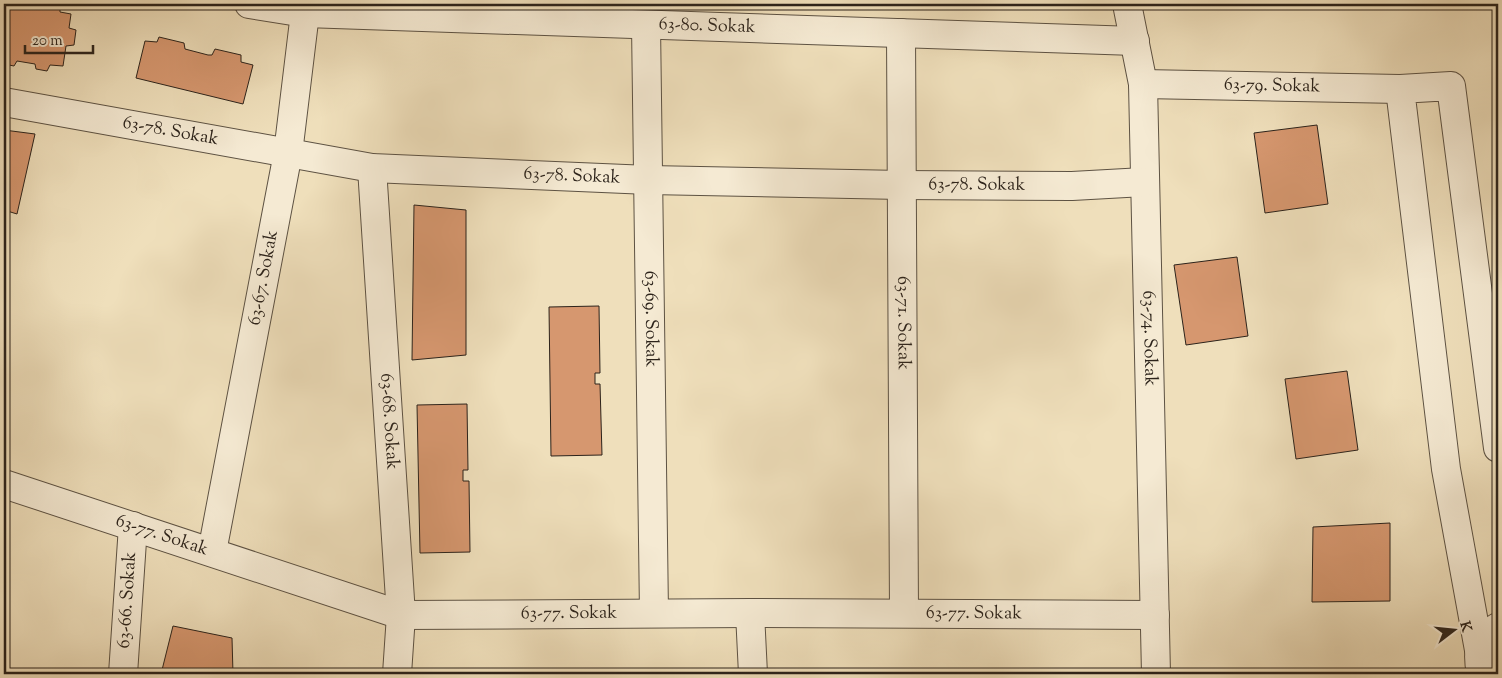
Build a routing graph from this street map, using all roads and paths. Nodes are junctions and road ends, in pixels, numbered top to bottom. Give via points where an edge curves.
1 (249, 4) edge
2 (1127, 4) edge
3 (307, 8) edge
4 (646, 25) junction
5 (901, 33) junction
6 (1134, 41) junction
7 (1143, 84) junction
8 (1400, 89) junction
9 (4, 102) edge
10 (288, 153) junction
11 (372, 168) junction
12 (648, 180) junction
13 (1144, 182) junction
14 (902, 185) junction
15 (1498, 448) edge
16 (4, 484) edge
17 (133, 526) junction
18 (212, 552) junction
19 (654, 613) junction
20 (750, 613) junction
21 (904, 613) junction
22 (400, 615) junction
23 (1155, 615) junction
24 (1498, 627) edge
25 (1480, 664) edge
26 (123, 674) edge
27 (397, 674) edge
28 (753, 674) edge
29 (1156, 674) edge

1 - 3 street, 63-80. Sokak
2 - 6 street, 63-74. Sokak
3 - 4 street, 63-80. Sokak
3 - 10 street, 63-67. Sokak
4 - 5 street, 63-80. Sokak
4 - 12 street, 63-69. Sokak
5 - 6 street, 63-80. Sokak
5 - 14 street, 63-71. Sokak
6 - 7 street, 63-74. Sokak
7 - 8 street, 63-79. Sokak
7 - 13 street, 63-74. Sokak
8 - 15 street, 63-79. Sokak via 1451,86
8 - 25 street via 1446,469
9 - 10 street, 63-78. Sokak
10 - 11 street, 63-78. Sokak
10 - 18 street, 63-67. Sokak
11 - 12 street, 63-78. Sokak
11 - 22 street, 63-68. Sokak
12 - 14 street, 63-78. Sokak
12 - 19 street, 63-69. Sokak
13 - 14 street, 63-78. Sokak via 1072,186
13 - 23 street, 63-74. Sokak
14 - 21 street, 63-71. Sokak
16 - 17 street, 63-77. Sokak
17 - 18 street, 63-77. Sokak
17 - 26 street, 63-66. Sokak
18 - 22 street, 63-77. Sokak
19 - 20 street, 63-77. Sokak
19 - 22 street, 63-77. Sokak
20 - 21 street, 63-77. Sokak
20 - 28 street
21 - 23 street, 63-77. Sokak
22 - 27 street, 63-68. Sokak
23 - 29 street, 63-74. Sokak
24 - 25 street via 1482,641

